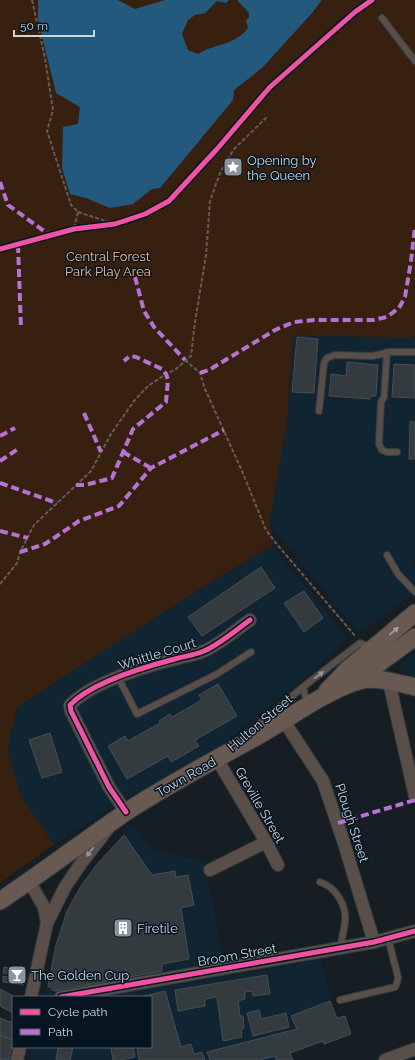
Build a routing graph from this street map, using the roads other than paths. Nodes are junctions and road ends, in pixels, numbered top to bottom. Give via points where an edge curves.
1 (382, 18) dead end
2 (415, 61) edge
3 (387, 352) junction
4 (415, 352) edge
5 (319, 411) dead end
6 (397, 452) dead end
7 (387, 555) dead end
8 (415, 592) edge
9 (415, 613) edge
10 (250, 620) dead end
11 (415, 637) edge
12 (372, 651) junction
13 (251, 652) dead end
14 (118, 677) junction
15 (359, 681) junction
16 (389, 682) junction
17 (411, 686) edge
18 (303, 687) junction
19 (313, 702) junction
20 (284, 721) junction
21 (217, 759) junction
22 (415, 796) edge
23 (120, 817) junction
24 (266, 842) junction
25 (278, 865) dead end
26 (210, 870) dead end
27 (29, 881) junction
28 (320, 882) dead end
29 (0, 901) edge
30 (48, 923) junction
31 (415, 931) edge
32 (388, 938) junction
33 (374, 942) junction
34 (340, 948) junction
35 (31, 996) edge
36 (67, 996) edge
37 (340, 1000) dead end
38 (20, 1048) edge
39 (415, 1049) edge
40 (17, 1060) edge
41 (385, 1060) edge

1 - 2 lane
3 - 4 lane
3 - 5 lane via 372,356 335,355 327,358 324,362
3 - 6 lane via 379,444 382,450
7 - 8 lane via 398,574
12 -> 9 main road, Hulton Street
10 - 14 street, Whittle Court via 205,651
11 - 12 main road, Hulton Street
12 - 15 main road, Hulton Street
12 - 17 main road, Town Road
18 -> 12 lane, Hulton Street
12 - 19 main road, Hulton Street
13 - 14 lane via 217,674 137,714
14 - 23 street, Whittle Court via 78,697 70,705 109,786
15 - 16 main road, Town Road
15 - 19 main road, Town Road
16 - 17 main road, Town Road
16 - 22 street
18 - 19 lane, Hulton Street
18 - 21 lane, Hulton Street
19 - 20 main road, Town Road
20 - 21 main road, Town Road
20 - 33 street, Plough Street via 323,780
21 - 23 main road, Town Road
21 - 24 street, Greville Street
23 - 27 main road, Town Road
23 -> 30 street via 65,886
24 - 25 street, Greville Street
24 - 26 street
27 - 29 main road, Town Road
27 - 30 street via 44,907
28 - 34 lane via 328,884 333,889 344,911 345,921
30 - 35 street
31 - 32 street, Broom Street
32 - 33 street, Broom Street
32 - 37 lane via 398,977 395,987
33 - 34 street, Broom Street
34 - 36 street, Broom Street
38 - 40 street
39 - 41 street

